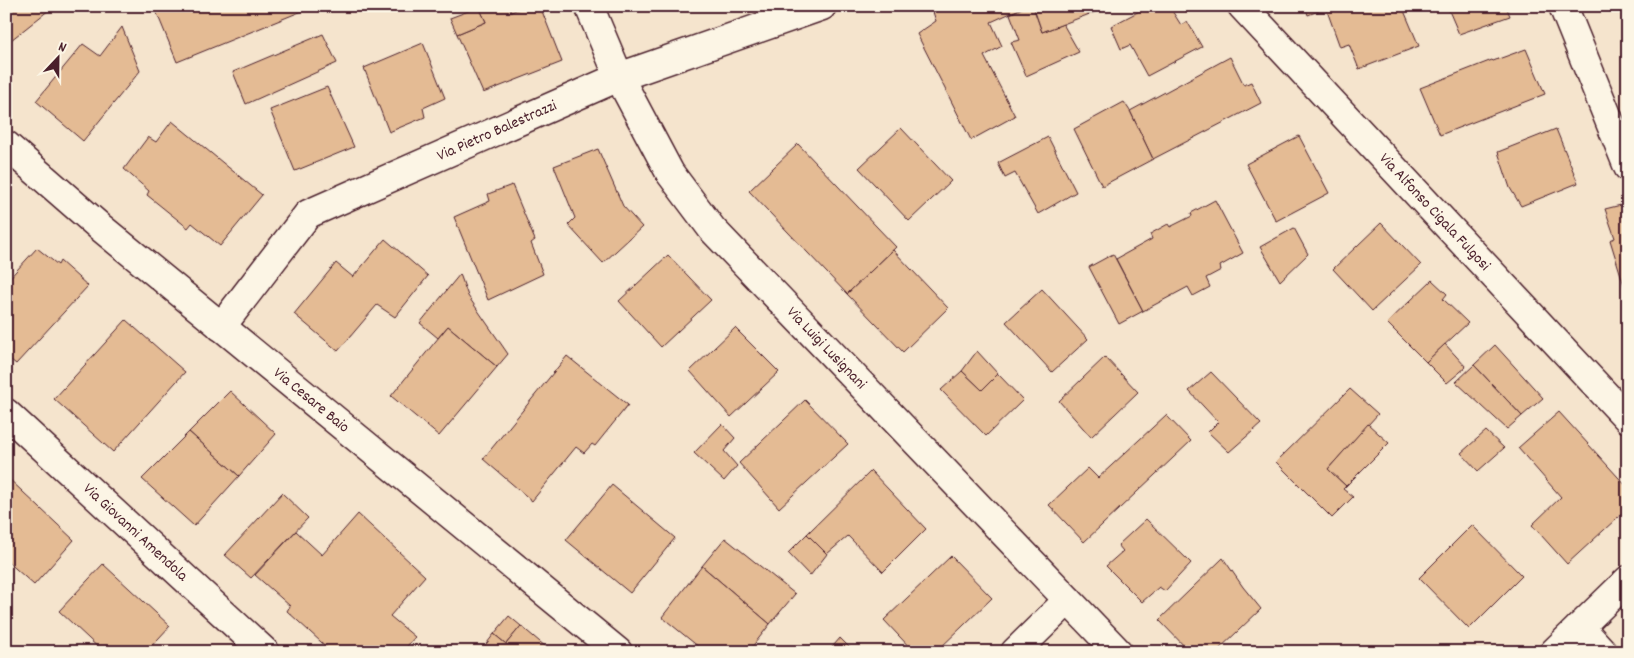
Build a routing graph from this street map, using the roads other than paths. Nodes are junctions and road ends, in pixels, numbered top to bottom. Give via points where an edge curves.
1 (589, 6) edge
2 (822, 6) edge
3 (1242, 6) edge
4 (1563, 6) edge
5 (619, 77) junction
6 (6, 146) edge
7 (1627, 168) edge
8 (221, 327) junction
9 (6, 414) edge
10 (1628, 419) edge
11 (1628, 580) edge
12 (1068, 600) junction
13 (1580, 627) junction
14 (264, 652) edge
15 (618, 652) edge
16 (1015, 652) edge
17 (1118, 652) edge
18 (1554, 652) edge
19 (1602, 652) edge

1 - 5 street, Via Luigi Lusignani
2 - 5 street, Via Pietro Balestrazzi
3 - 10 street, Via Alfonso Cigala Fulgosi
4 - 7 street
5 - 8 street, Via Pietro Balestrazzi via 308,214
5 - 12 street, Via Luigi Lusignani via 670,173 712,229
6 - 8 street, Via Cesare Baio
8 - 15 street, Via Cesare Baio
9 - 14 street, Via Giovanni Amendola
11 - 13 street
12 - 16 street
12 - 17 street, Via Luigi Lusignani
13 - 18 street
13 - 19 street

